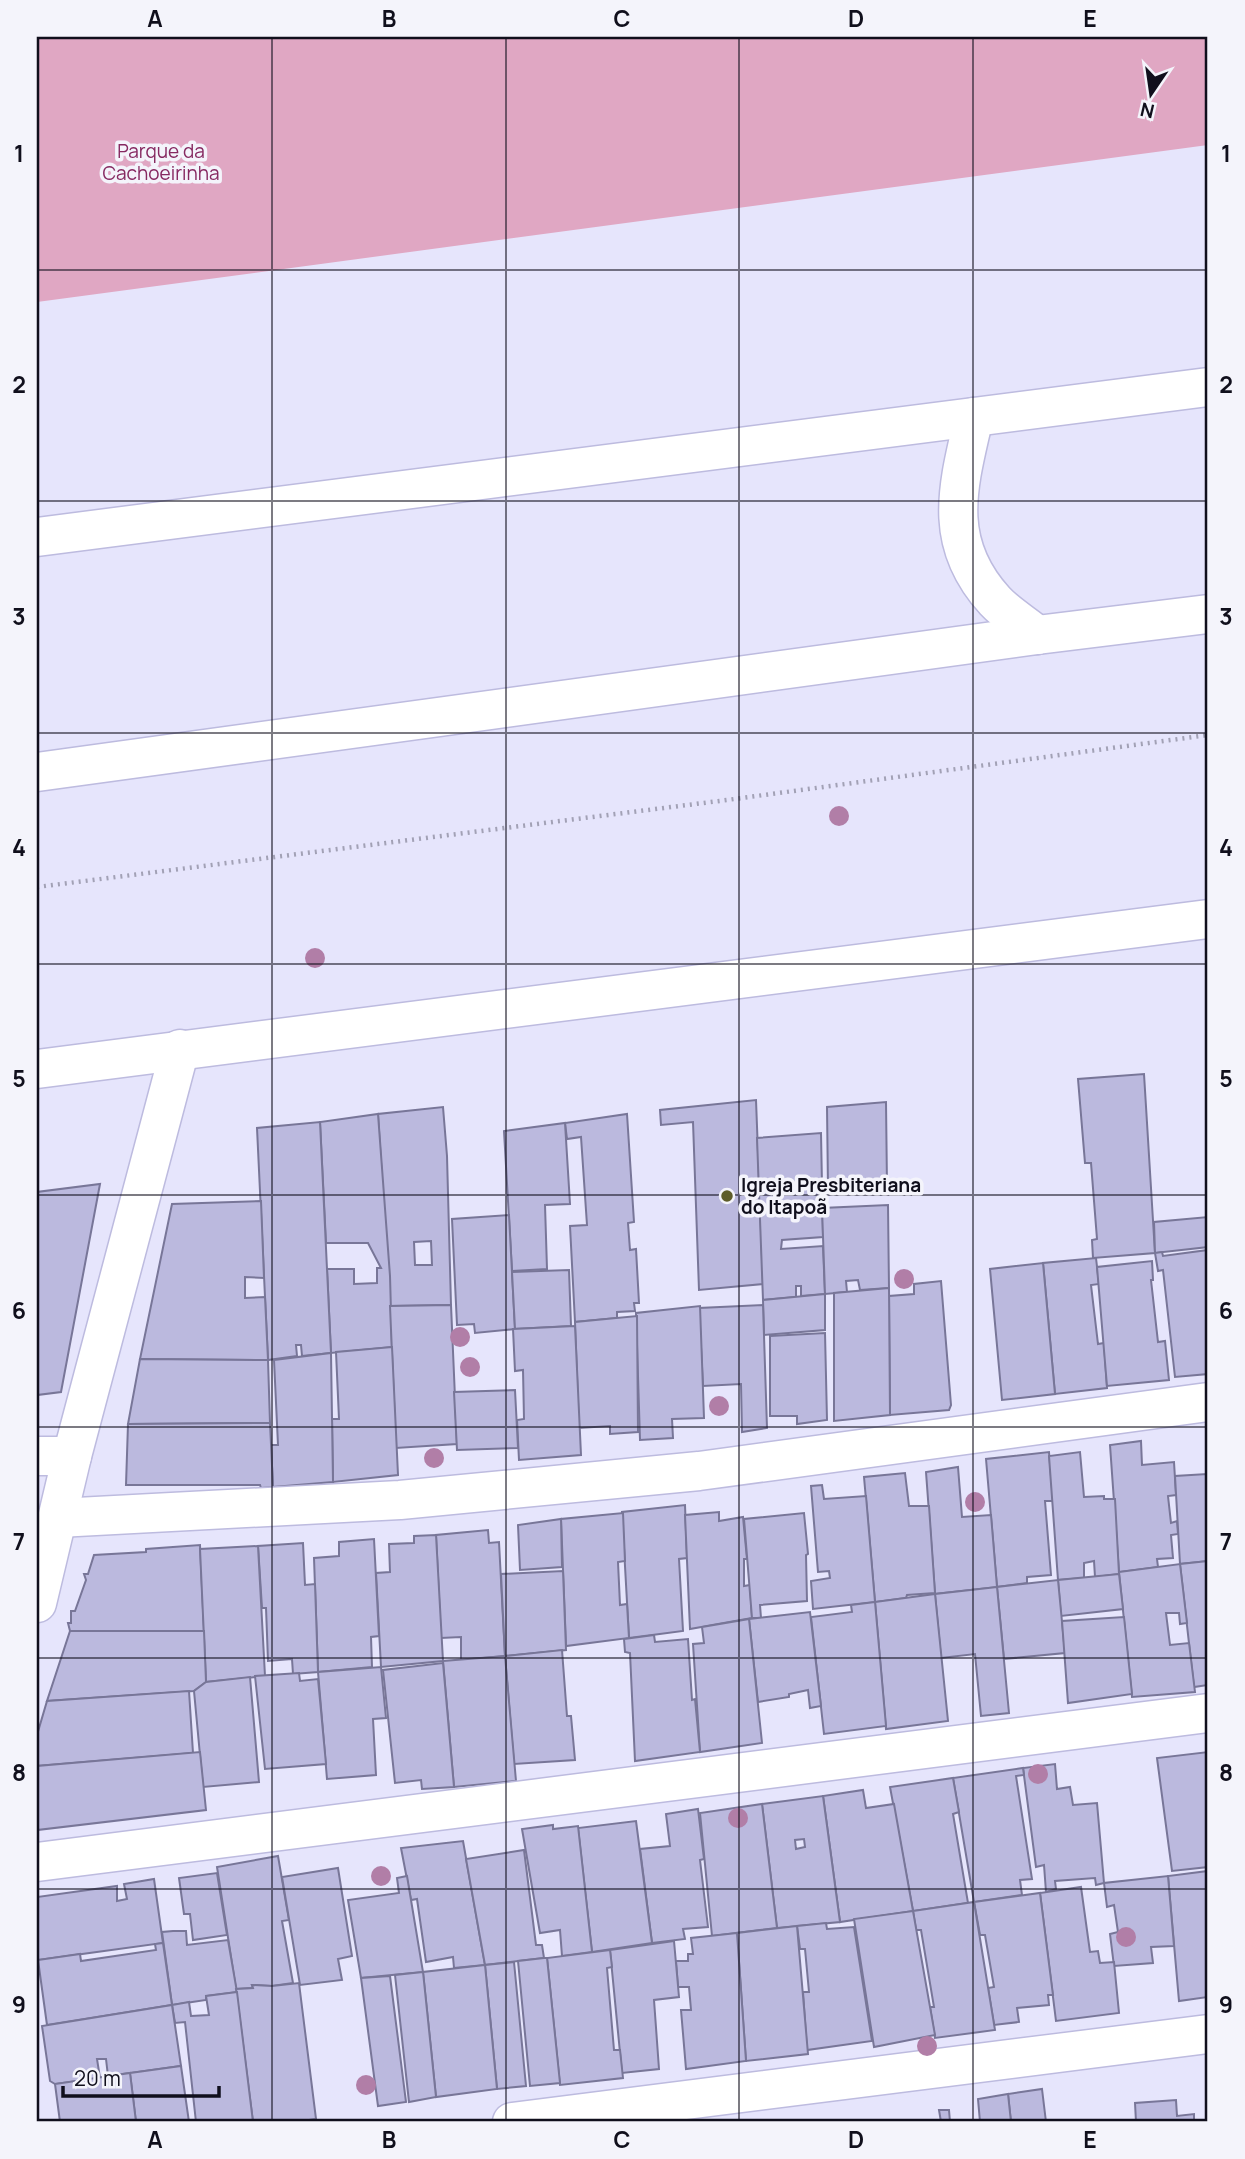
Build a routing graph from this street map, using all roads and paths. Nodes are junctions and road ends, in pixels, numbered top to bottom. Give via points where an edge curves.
1 (1208, 387) edge
2 (974, 417) junction
3 (37, 537) edge
4 (1208, 614) edge
5 (1037, 635) junction
6 (1208, 735) edge
7 (37, 772) edge
8 (37, 887) edge
9 (1208, 919) edge
10 (180, 1049) junction
11 (37, 1069) edge
12 (1208, 1402) edge
13 (55, 1456) edge
14 (58, 1518) junction
15 (37, 1602) edge
16 (1208, 1713) edge
17 (37, 1862) edge
18 (1208, 2034) edge
19 (512, 2122) edge

1 - 2 street
2 - 3 street
2 - 5 street via 957,489 961,545 996,601
4 - 5 street
5 - 7 street
6 - 8 path
9 - 10 street
10 - 11 street
10 - 13 street
12 - 14 street via 685,1472 400,1500
13 - 14 street
14 - 15 street
16 - 17 street
18 - 19 street

